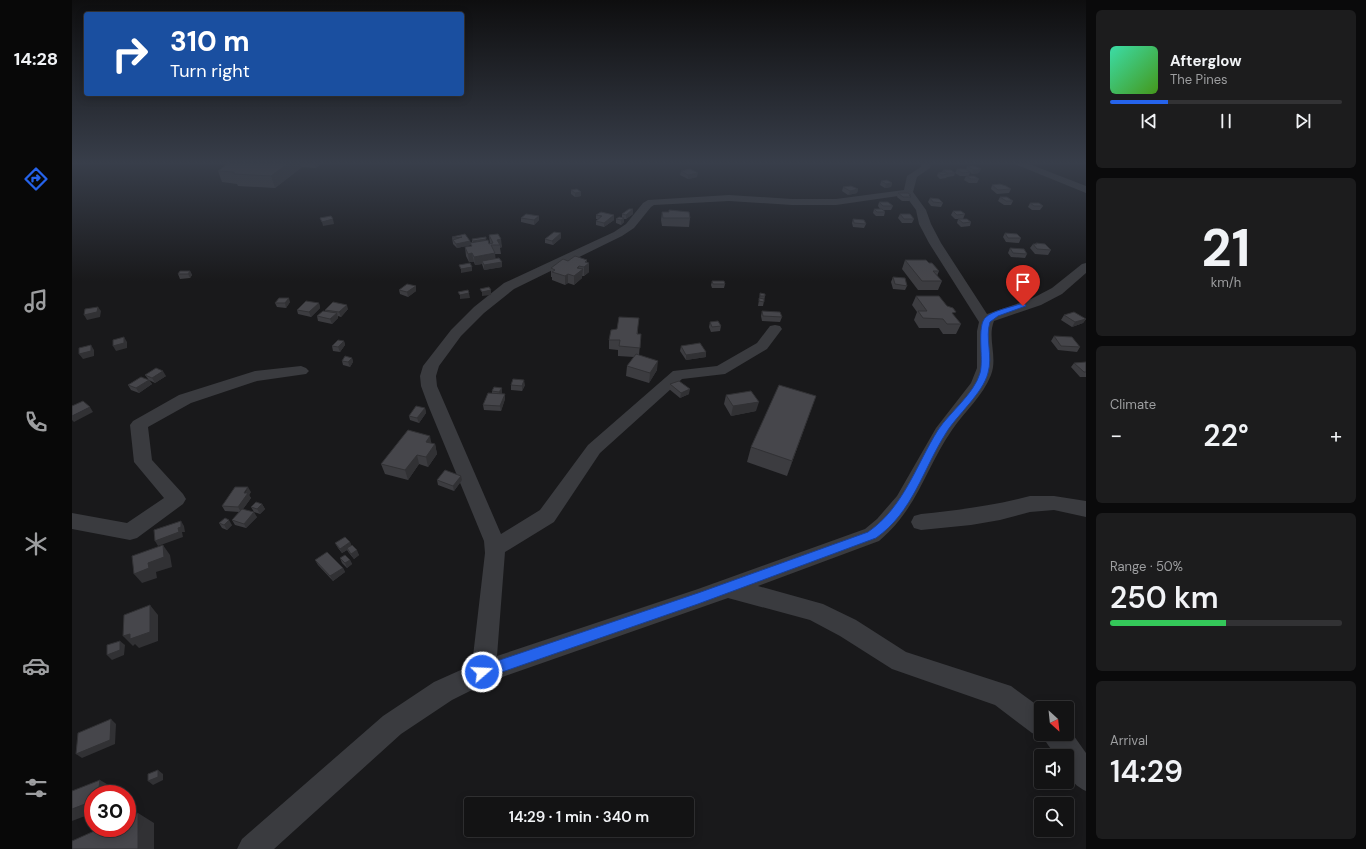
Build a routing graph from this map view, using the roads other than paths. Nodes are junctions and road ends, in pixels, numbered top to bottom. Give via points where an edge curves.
1 (659, 202) edge
2 (826, 202) edge
3 (839, 202) edge
4 (915, 202) edge
5 (1086, 267) edge
6 (986, 322) junction
7 (775, 329) dead end
8 (301, 372) dead end
9 (1086, 509) edge
10 (72, 521) edge
11 (921, 522) dead end
12 (495, 548) junction
13 (727, 588) junction
14 (482, 672) junction
15 (1034, 719) edge
16 (1062, 741) edge
17 (1086, 776) edge
18 (252, 849) edge

1 - 12 street via 652,202 630,226 618,234 502,291 456,333 434,361 428,376 430,386
2 - 3 street
4 - 6 street via 938,248
5 - 6 street via 1056,291 1036,302 988,318
6 - 13 street via 984,374 974,391 942,431 909,495 884,527 872,535
7 - 12 street via 762,346 720,371 678,374 594,449 546,516
8 - 10 street via 255,376 185,399 139,425 143,462 176,499 130,532
9 - 11 street via 1054,503 1030,504 971,517
12 - 14 street
13 - 14 street
13 - 15 street via 814,611 848,628 900,661 1002,695
14 - 18 street via 443,691 392,725
16 - 17 street

